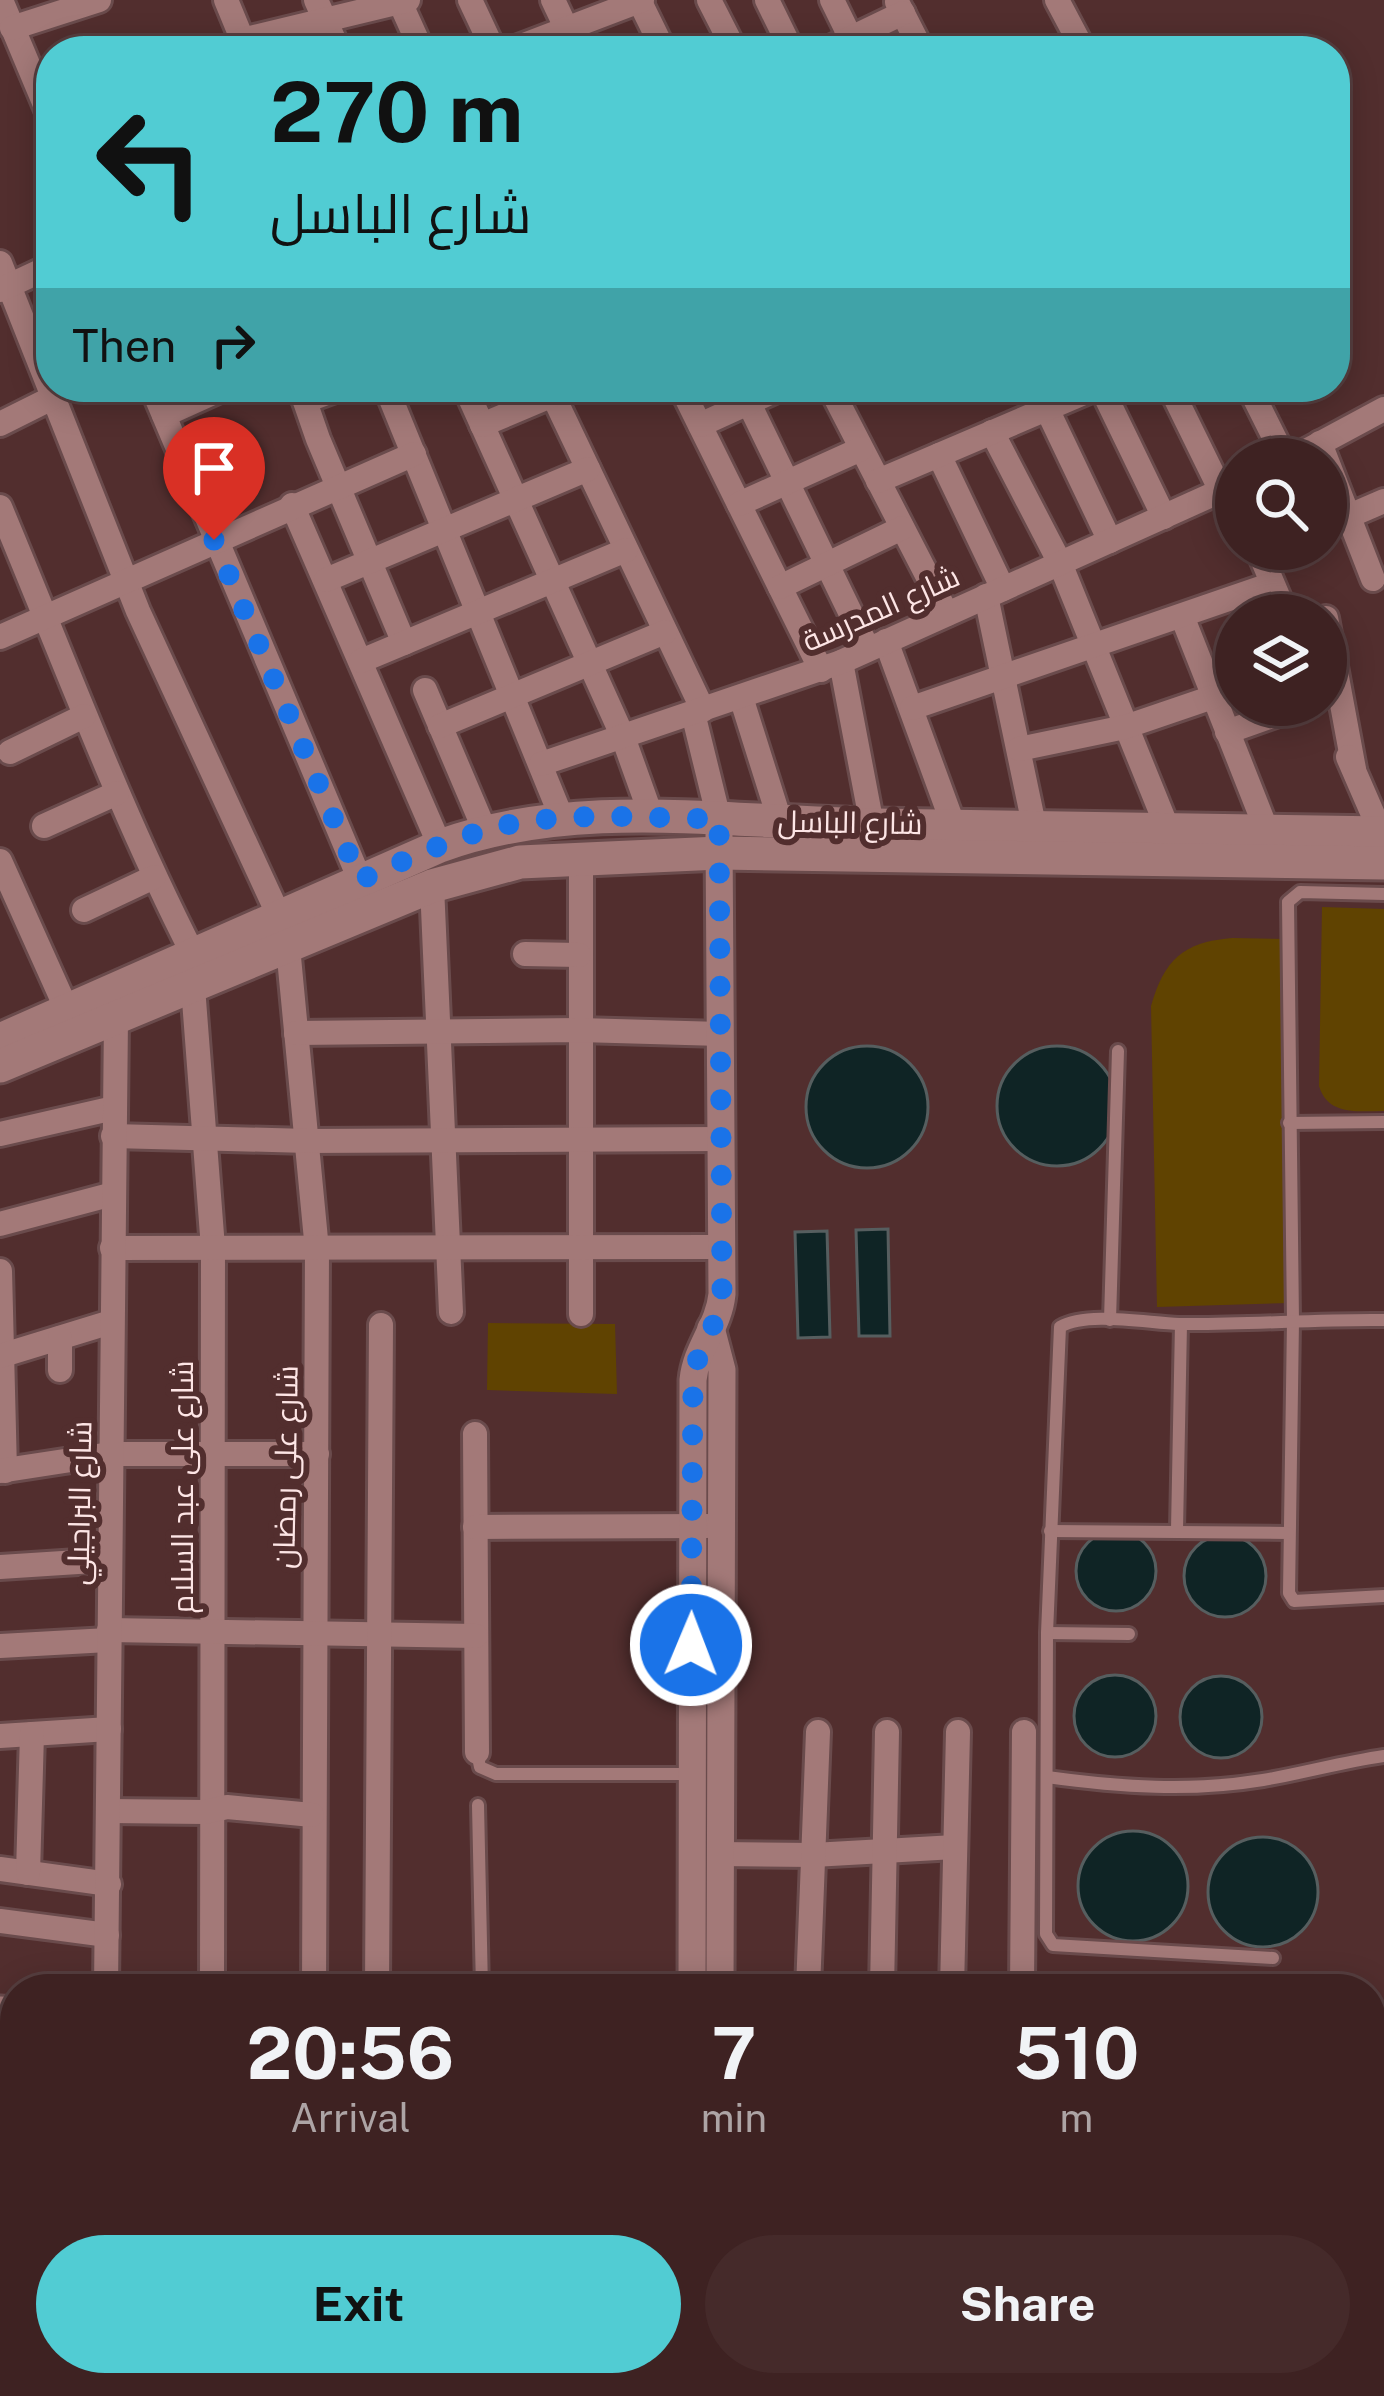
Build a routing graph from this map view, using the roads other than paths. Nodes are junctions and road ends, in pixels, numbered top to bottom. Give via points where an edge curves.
1 (1, 0) edge
2 (100, 0) edge
3 (226, 0) edge
4 (470, 0) edge
5 (553, 0) edge
6 (640, 0) edge
7 (709, 0) edge
8 (767, 0) edge
9 (832, 0) edge
10 (1057, 0) edge
11 (402, 1) edge
12 (899, 7) edge
13 (320, 10) edge
14 (12, 28) junction
15 (241, 36) edge
16 (264, 36) edge
17 (416, 36) edge
18 (487, 36) edge
19 (570, 36) edge
20 (579, 36) edge
21 (657, 36) edge
22 (727, 36) edge
23 (785, 36) edge
24 (850, 36) edge
25 (865, 36) edge
26 (914, 36) edge
27 (1076, 36) edge
28 (36, 84) edge
29 (36, 270) edge
30 (3, 279) edge
31 (36, 355) edge
32 (44, 402) edge
33 (56, 402) edge
34 (158, 402) edge
35 (193, 402) edge
36 (306, 402) edge
37 (392, 402) edge
38 (472, 402) edge
39 (529, 402) edge
40 (556, 402) edge
41 (688, 402) edge
42 (734, 402) edge
43 (747, 402) edge
44 (838, 402) edge
45 (1064, 402) edge
46 (1107, 402) edge
47 (1179, 402) edge
48 (1257, 402) edge
49 (1047, 409) junction
50 (1384, 409) edge
51 (164, 415) junction
52 (0, 424) edge
53 (482, 425) junction
54 (700, 425) junction
55 (992, 432) junction
56 (1277, 438) edge
57 (1329, 438) edge
58 (861, 449) junction
59 (414, 454) junction
60 (939, 455) junction
61 (1215, 460) edge
62 (588, 469) junction
63 (787, 482) junction
64 (878, 482) junction
65 (337, 485) junction
66 (1215, 495) edge
67 (516, 499) junction
68 (1384, 501) edge
69 (739, 504) junction
70 (292, 505) junction
71 (0, 507) edge
72 (1164, 517) junction
73 (1347, 517) edge
74 (902, 528) junction
75 (445, 529) junction
76 (1347, 538) edge
77 (214, 540) junction
78 (1109, 541) junction
79 (8, 550) edge
80 (626, 550) junction
81 (370, 561) junction
82 (1060, 563) junction
83 (826, 565) junction
84 (1268, 570) edge
85 (1372, 579) dead end
86 (126, 580) junction
87 (326, 580) junction
88 (553, 581) junction
89 (1272, 584) junction
90 (780, 587) junction
91 (995, 592) junction
92 (1277, 594) edge
93 (479, 612) junction
94 (946, 614) junction
95 (1182, 616) junction
96 (44, 617) junction
97 (665, 632) junction
98 (0, 637) edge
99 (404, 643) junction
100 (877, 645) junction
101 (1093, 646) junction
102 (361, 661) junction
103 (590, 663) junction
104 (831, 666) junction
105 (1004, 677) junction
106 (425, 690) dead end
107 (514, 695) junction
108 (1214, 697) junction
109 (741, 698) junction
110 (912, 708) junction
111 (698, 711) junction
112 (84, 716) junction
113 (440, 726) junction
114 (1244, 726) edge
115 (1335, 726) edge
116 (1346, 726) edge
117 (1125, 727) junction
118 (1227, 732) junction
119 (623, 737) junction
120 (1019, 749) junction
121 (10, 752) dead end
122 (541, 764) junction
123 (1354, 769) junction
124 (117, 793) junction
125 (652, 818) junction
126 (719, 819) junction
127 (563, 820) junction
128 (780, 821) junction
129 (953, 824) junction
130 (872, 825) junction
131 (1034, 825) junction
132 (44, 826) dead end
133 (485, 830) junction
134 (1267, 831) junction
135 (1159, 838) junction
136 (1383, 843) edge
137 (440, 846) junction
138 (719, 853) junction
139 (581, 857) junction
140 (0, 861) edge
141 (154, 877) junction
142 (360, 880) junction
143 (432, 886) junction
144 (1384, 894) edge
145 (84, 910) dead end
146 (284, 932) junction
147 (525, 954) dead end
148 (579, 955) junction
149 (193, 970) junction
150 (111, 1005) junction
151 (67, 1010) junction
152 (580, 1030) junction
153 (439, 1031) junction
154 (296, 1033) junction
155 (721, 1034) junction
156 (0, 1040) edge
157 (1118, 1051) dead end
158 (0, 1066) edge
159 (114, 1108) junction
160 (1384, 1122) edge
161 (1288, 1123) junction
162 (0, 1133) edge
163 (113, 1136) junction
164 (207, 1138) junction
165 (584, 1138) junction
166 (721, 1139) junction
167 (444, 1140) junction
168 (308, 1142) junction
169 (113, 1194) junction
170 (0, 1224) edge
171 (582, 1246) junction
172 (448, 1247) junction
173 (721, 1247) junction
174 (112, 1248) junction
175 (213, 1248) junction
176 (317, 1250) junction
177 (0, 1271) edge
178 (451, 1312) dead end
179 (581, 1314) dead end
180 (1110, 1320) junction
181 (1384, 1320) edge
182 (1292, 1321) junction
183 (112, 1322) junction
184 (1181, 1324) junction
185 (381, 1325) dead end
186 (60, 1338) junction
187 (1, 1355) edge
188 (60, 1370) dead end
189 (475, 1434) dead end
190 (110, 1454) junction
191 (214, 1454) junction
192 (317, 1454) junction
193 (3, 1471) edge
194 (706, 1526) junction
195 (475, 1527) junction
196 (1178, 1530) junction
197 (1050, 1531) junction
198 (1288, 1533) junction
199 (109, 1560) junction
200 (0, 1567) edge
201 (1384, 1597) edge
202 (213, 1631) junction
203 (314, 1631) junction
204 (380, 1632) junction
205 (1047, 1633) junction
206 (1129, 1634) dead end
207 (108, 1635) junction
208 (476, 1636) junction
209 (0, 1646) edge
210 (109, 1729) junction
211 (818, 1732) dead end
212 (887, 1732) dead end
213 (958, 1732) dead end
214 (1024, 1732) dead end
215 (32, 1734) junction
216 (0, 1736) edge
217 (477, 1752) joint
218 (1384, 1756) edge
219 (693, 1774) junction
220 (1047, 1777) junction
221 (478, 1805) dead end
222 (109, 1810) junction
223 (214, 1811) junction
224 (312, 1815) junction
225 (956, 1847) junction
226 (885, 1852) junction
227 (718, 1854) junction
228 (813, 1855) junction
229 (0, 1869) edge
230 (28, 1873) junction
231 (109, 1884) junction
232 (0, 1921) edge
233 (107, 1935) junction
234 (1273, 1958) dead end
235 (106, 1974) edge
236 (212, 1974) edge
237 (314, 1974) edge
238 (377, 1974) edge
239 (482, 1974) edge
240 (692, 1974) edge
241 (719, 1974) edge
242 (809, 1974) edge
243 (881, 1974) edge
244 (952, 1974) edge
245 (1022, 1974) edge

1 - 14 street
2 - 14 street
3 - 15 street
4 - 18 street
5 - 19 street
6 - 20 street
6 - 21 street
7 - 22 street
8 - 23 street
9 - 24 street
10 - 27 street
11 - 13 street
11 - 17 street
12 - 25 street
12 - 26 street
13 - 16 street
14 - 28 street
29 - 30 street
30 - 31 street, شارع على رمضان
32 - 52 street
33 - 86 street, شارع على رمضان
34 - 51 street
35 - 51 street
36 - 65 street
37 - 59 street
38 - 53 street
39 - 53 street
40 - 62 street
41 - 54 street
42 - 54 street
43 - 63 street
44 - 58 street
45 - 49 street
46 - 72 street
47 - 61 street
48 - 56 street
49 - 55 street
49 - 78 street
50 - 57 street
51 - 77 street
53 - 67 street
54 - 69 street
55 - 60 street
55 - 82 street
58 - 63 street
58 - 64 street
59 - 65 street
59 - 75 street
60 - 64 street
60 - 91 street
62 - 67 street
62 - 80 street
63 - 69 street
63 - 83 street
64 - 74 street
65 - 70 street
65 - 81 street
66 - 72 street, شارع المدرسة
67 - 75 street
67 - 88 street
68 - 73 street
69 - 90 street
70 - 77 street
70 - 87 street
71 - 79 street
72 - 78 street, شارع المدرسة
74 - 83 street
74 - 94 street
75 - 81 street
75 - 93 street
76 - 85 street
77 - 86 street
77 - 142 street
78 - 82 street, شارع المدرسة
79 - 96 street
80 - 88 street
80 - 97 street
81 - 87 street
81 - 99 street
82 - 91 street, شارع المدرسة
82 - 101 street
83 - 90 street
83 - 100 street
84 - 89 street
86 - 96 street
86 - 146 street, شارع على رمضان
87 - 102 street
88 - 93 street
88 - 103 street
89 - 92 street
89 - 95 street
90 - 104 street
91 - 94 street, شارع المدرسة
91 - 105 street
93 - 99 street
93 - 107 street
94 - 100 street, شارع المدرسة
95 - 101 street
95 - 108 street
96 - 98 street
96 - 112 street
97 - 103 street
97 - 111 street
99 - 102 street
100 - 104 street, شارع المدرسة
100 - 110 street
101 - 105 street
101 - 117 street
102 - 137 street
103 - 107 street
103 - 119 street
104 - 109 street, شارع المدرسة
104 - 130 street
105 - 110 street
105 - 120 street
106 - 113 street
107 - 113 street
107 - 122 street
108 - 117 street
108 - 118 street
109 - 111 street, شارع المدرسة
109 - 128 street
110 - 129 street
111 - 119 street, شارع المدرسة
111 - 126 street
112 - 121 street
112 - 124 street
113 - 133 street
114 - 118 street
115 - 123 street
116 - 123 street
117 - 120 street
117 - 135 street
118 - 134 street
119 - 122 street, شارع المدرسة
119 - 125 street
120 - 131 street
122 - 127 street
123 - 136 street
124 - 132 street
124 - 141 street
125 - 126 main road, شارع الباسل
125 - 127 main road, شارع الباسل
126 - 128 main road, شارع الباسل
126 - 138 street
127 - 133 main road, شارع الباسل
128 - 130 main road, شارع الباسل
129 - 130 main road, شارع الباسل
129 - 131 main road, شارع الباسل
131 - 135 main road, شارع الباسل
133 - 137 main road, شارع الباسل
134 - 135 main road, شارع الباسل
134 - 136 main road, شارع الباسل
135 - 136 main road, شارع الباسل
135 - 138 main road, شارع الباسل
137 - 142 main road, شارع الباسل
138 - 139 main road, شارع الباسل
138 - 155 street
139 - 143 main road, شارع الباسل via 505,865
139 - 148 street
140 - 151 street
141 - 145 street
141 - 149 street
142 - 146 main road, شارع الباسل
143 - 146 main road, شارع الباسل
143 - 153 street
144 - 161 lane via 1300,892 1288,902
146 - 149 main road, شارع الباسل
146 - 154 street, شارع على رمضان
147 - 148 street
148 - 152 street
149 - 150 main road, شارع الباسل
149 - 164 street, شارع على عبد السلام
150 - 151 main road, شارع الباسل
150 - 158 main road, شارع الباسل
150 - 159 street, شارع البراجيلي
151 - 156 main road, شارع الباسل
152 - 153 street
152 - 155 street
152 - 165 street
153 - 154 street
153 - 167 street
154 - 168 street, شارع على رمضان
155 - 166 street
157 - 180 lane
159 - 162 street
159 - 163 street, شارع البراجيلي
160 - 161 lane
161 - 182 lane
163 - 164 street
163 - 169 street, شارع البراجيلي
164 - 168 street
164 - 175 street, شارع على عبد السلام
165 - 166 street
165 - 167 street
165 - 171 street
166 - 173 street
167 - 168 street
167 - 172 street
168 - 176 street, شارع على رمضان
169 - 170 street
169 - 174 street, شارع البراجيلي
171 - 172 street
171 - 173 street
171 - 179 street
172 - 176 street
172 - 178 street
173 - 194 street via 722,1302 693,1380
174 - 175 street
174 - 183 street, شارع البراجيلي
175 - 176 street
175 - 191 street, شارع على عبد السلام
176 - 192 street, شارع على رمضان
177 - 187 street
180 - 184 lane
180 - 197 lane via 1060,1327
181 - 182 lane
182 - 184 lane
182 - 198 lane
183 - 186 street
183 - 190 street, شارع البراجيلي
184 - 196 lane
185 - 204 street
186 - 187 street
186 - 188 street
187 - 193 street
189 - 195 street
190 - 191 street
190 - 193 street
190 - 199 street, شارع البراجيلي
191 - 192 street
191 - 202 street, شارع على عبد السلام
192 - 203 street, شارع على رمضان
194 - 195 street
194 - 219 street
194 - 227 street
195 - 208 street
196 - 197 lane
196 - 198 lane
197 - 205 lane
198 - 201 lane via 1294,1601
199 - 200 street
199 - 207 street, شارع البراجيلي
202 - 203 street
202 - 207 street
202 - 223 street, شارع على عبد السلام
203 - 204 street
203 - 224 street, شارع على رمضان
204 - 208 street
204 - 238 street
205 - 206 lane
205 - 220 lane
207 - 209 street
207 - 210 street, شارع البراجيلي
208 - 217 street
210 - 215 street
210 - 222 street, شارع البراجيلي
211 - 228 street
212 - 226 street
213 - 225 street
214 - 245 street
215 - 216 street
215 - 230 street
217 - 219 lane via 481,1767 496,1774
218 - 220 lane via 1205,1786
219 - 240 street
220 - 234 lane via 1046,1934 1053,1946
221 - 239 lane
222 - 223 street
222 - 231 street, شارع البراجيلي
223 - 224 street
223 - 236 street, شارع على عبد السلام
224 - 237 street, شارع على رمضان
225 - 226 street
225 - 244 street
226 - 228 street
226 - 243 street
227 - 228 street
227 - 241 street
228 - 242 street
229 - 230 street
230 - 231 street
231 - 233 street, شارع البراجيلي
232 - 233 street
233 - 235 street, شارع البراجيلي

